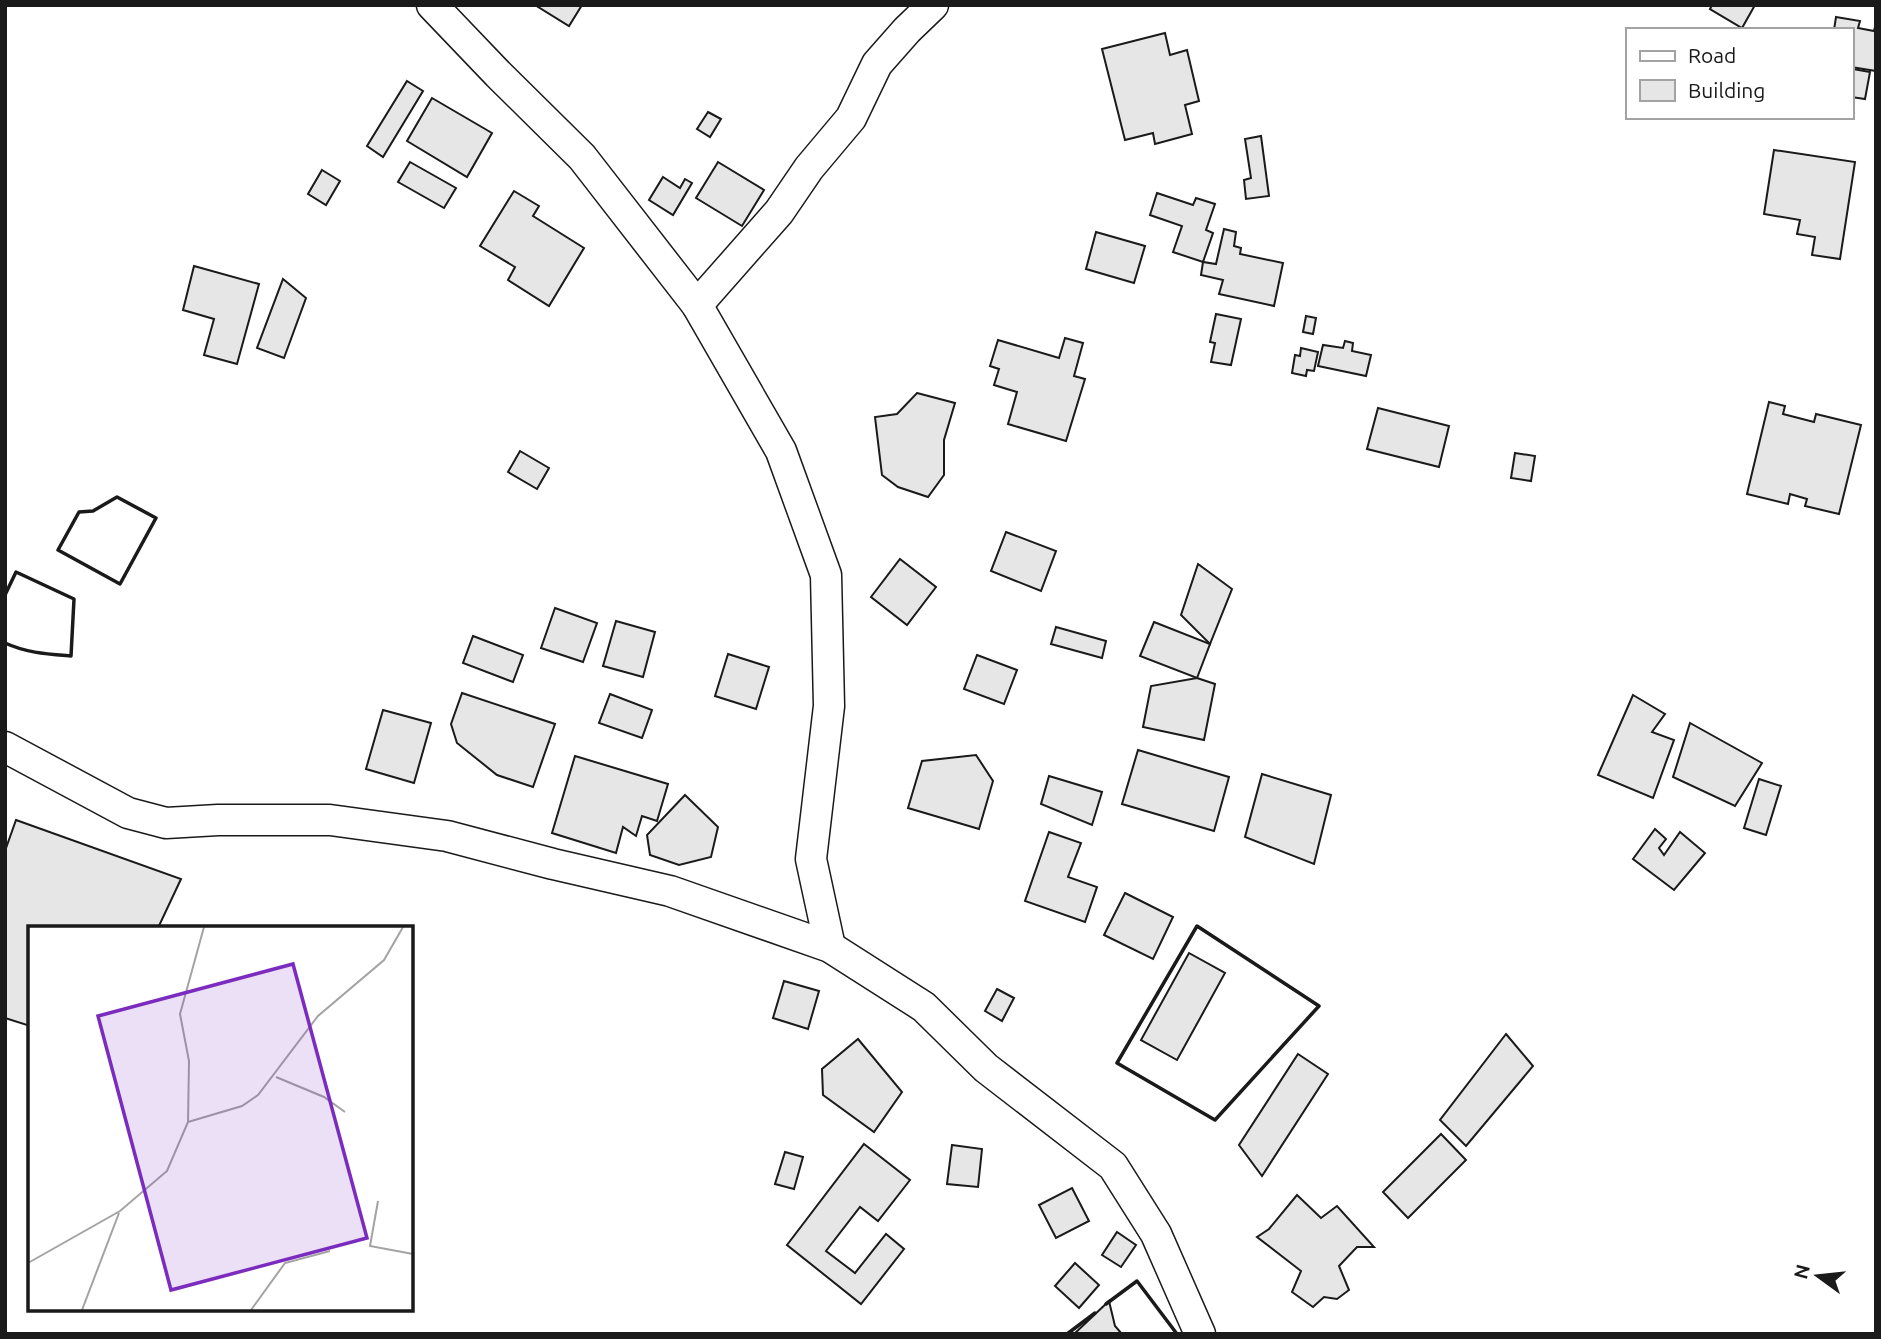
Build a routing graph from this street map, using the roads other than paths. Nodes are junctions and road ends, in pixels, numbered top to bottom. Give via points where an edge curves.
1 (432, 5) edge
2 (933, 5) edge
3 (697, 305) junction
4 (5, 747) edge
5 (830, 947) junction
6 (1199, 1334) edge

1 - 3 street via 582,157
2 - 3 street via 877,64 851,118 809,167 779,212
3 - 5 street via 781,451 826,575 829,706 811,859
4 - 5 street via 128,813 166,823 330,820 447,836 670,891
5 - 6 street via 924,1007 986,1068 1113,1166 1156,1234

